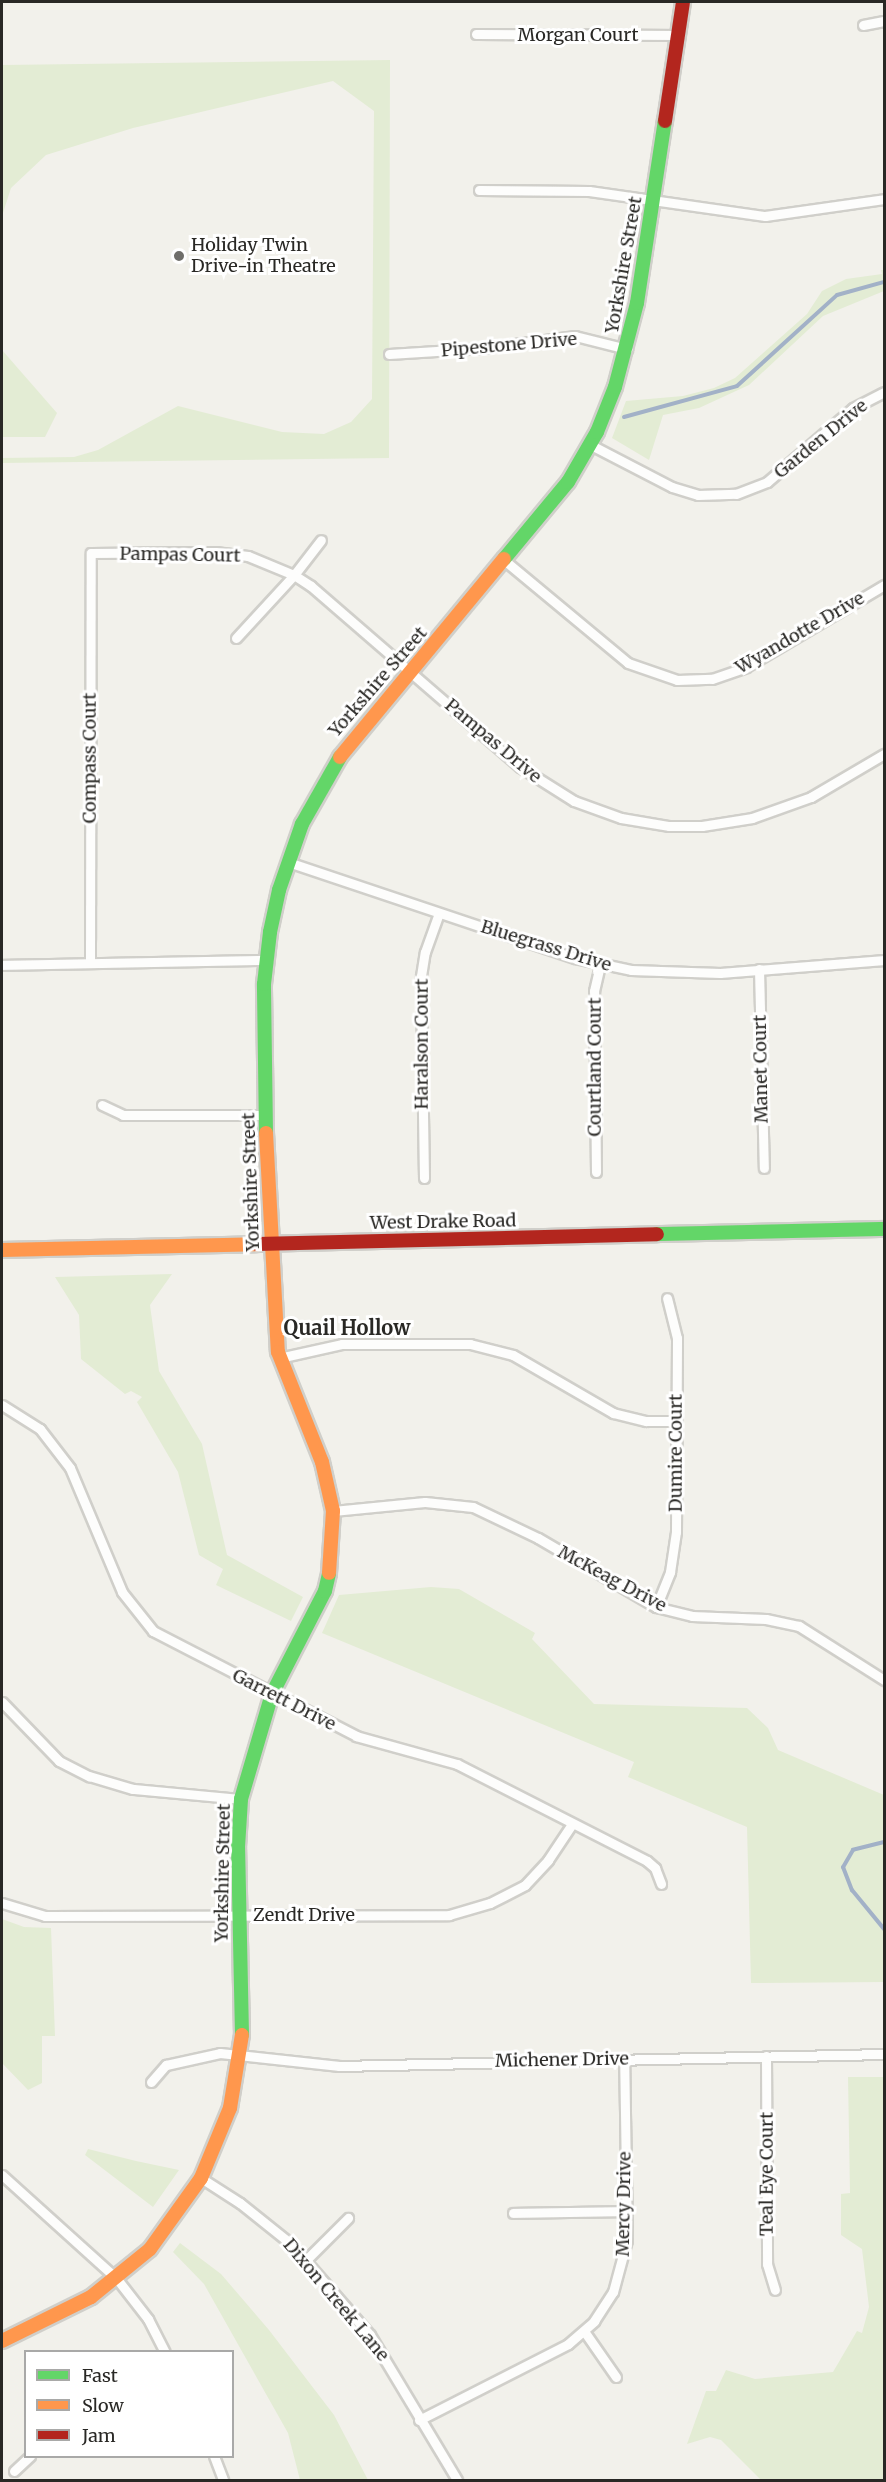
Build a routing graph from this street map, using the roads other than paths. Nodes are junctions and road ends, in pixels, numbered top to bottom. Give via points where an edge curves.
1 (683, 2) edge
2 (885, 21) edge
3 (863, 25) dead end
4 (476, 34) dead end
5 (680, 35) junction
6 (480, 190) dead end
7 (885, 199) edge
8 (653, 201) junction
9 (627, 349) junction
10 (389, 354) dead end
11 (885, 392) edge
12 (591, 445) junction
13 (321, 540) dead end
14 (91, 553) joint
15 (504, 560) junction
16 (294, 575) junction
17 (885, 585) edge
18 (236, 638) dead end
19 (410, 672) junction
20 (885, 754) edge
21 (288, 861) junction
22 (439, 913) junction
23 (266, 960) junction
24 (885, 960) edge
25 (90, 962) junction
26 (600, 964) junction
27 (2, 965) edge
28 (759, 969) junction
29 (102, 1105) dead end
30 (266, 1115) junction
31 (764, 1168) dead end
32 (596, 1172) dead end
33 (424, 1178) dead end
34 (885, 1229) edge
35 (270, 1244) junction
36 (2, 1250) edge
37 (667, 1298) dead end
38 (279, 1358) junction
39 (2, 1405) edge
40 (676, 1421) junction
41 (333, 1511) junction
42 (656, 1606) junction
43 (885, 1680) edge
44 (272, 1694) junction
45 (2, 1702) edge
46 (241, 1799) junction
47 (572, 1824) junction
48 (661, 1884) dead end
49 (2, 1904) edge
50 (240, 1915) junction
51 (241, 2054) junction
52 (884, 2054) edge
53 (766, 2056) junction
54 (624, 2059) junction
55 (150, 2082) dead end
56 (201, 2178) junction
57 (4, 2182) edge
58 (626, 2211) junction
59 (513, 2213) dead end
60 (348, 2218) dead end
61 (305, 2261) junction
62 (117, 2279) junction
63 (775, 2290) dead end
64 (584, 2331) junction
65 (2, 2341) edge
66 (164, 2350) edge
67 (616, 2377) dead end
68 (419, 2420) junction
69 (29, 2458) edge
70 (214, 2458) edge
71 (14, 2471) dead end
72 (224, 2481) edge
73 (457, 2481) edge

1 - 5 street, Yorkshire Street
2 - 3 street
4 - 5 street, Morgan Court
5 - 8 street, Yorkshire Street
6 - 8 street via 589,191
7 - 8 street via 765,216
8 - 9 street, Yorkshire Street
9 - 10 street, Pipestone Drive via 575,336 484,348
9 - 12 street, Yorkshire Street
11 - 12 street, Garden Drive via 853,408 767,482 736,494 698,495
12 - 15 street, Yorkshire Street via 568,482
13 - 16 street
14 - 16 street, Pampas Court via 215,552 248,556
14 - 25 street, Compass Court
15 - 17 street, Wyandotte Drive via 628,663 677,680 728,675
15 - 19 street, Yorkshire Street
16 - 18 street
16 - 19 street, Pampas Court
19 - 20 street, Pampas Drive via 544,784 574,801 638,822 702,826 752,818 811,797
19 - 21 street, Yorkshire Street via 343,750 321,787
21 - 22 street, Bluegrass Drive
21 - 23 street, Yorkshire Street
22 - 26 street, Bluegrass Drive
22 - 33 street, Haralson Court via 421,976
23 - 25 street
23 - 30 street, Yorkshire Street
24 - 28 street, Bluegrass Drive
25 - 27 street
26 - 28 street, Bluegrass Drive via 687,974
26 - 32 street, Courtland Court via 594,990
28 - 31 street, Manet Court
29 - 30 street via 123,1114
30 - 35 street, Yorkshire Street
34 - 35 street, West Drake Road
35 - 36 street, West Drake Road
35 - 38 street, Yorkshire Street
37 - 40 street, Dumire Court via 676,1326
38 - 40 street via 342,1344 471,1344 513,1355 613,1413
38 - 41 street, Yorkshire Street via 322,1462
39 - 44 street, Garrett Drive via 40,1429 70,1468 122,1592 138,1616 170,1643
40 - 42 street, Dumire Court via 675,1552
41 - 42 street, McKeag Drive via 425,1502 474,1507 538,1538
41 - 44 street, Yorkshire Street via 332,1558 325,1591
42 - 43 street, McKeag Drive via 692,1616 766,1619 799,1626
44 - 46 street, Yorkshire Street
44 - 47 street, Garrett Drive via 356,1736 457,1764
45 - 46 street via 59,1761 89,1776 133,1788
46 - 50 street, Yorkshire Street
47 - 48 street, Garrett Drive via 647,1861 656,1868
47 - 50 street, Zendt Drive via 525,1885 490,1903 448,1915
49 - 50 street, Zendt Drive via 45,1916
50 - 51 street, Yorkshire Street
51 - 54 street, Michener Drive via 339,2066
51 - 55 street, Michener Drive via 186,2058 166,2065
51 - 56 street, Yorkshire Street via 230,2108
52 - 53 street, Michener Drive
53 - 54 street, Michener Drive
53 - 63 street, Teal Eye Court via 767,2264
54 - 58 street, Mercy Drive
56 - 61 street, Dixon Creek Lane via 266,2222
56 - 62 street, Yorkshire Street via 173,2222
57 - 62 street
58 - 59 street
58 - 64 street, Mercy Drive via 627,2240 621,2272 605,2306
60 - 61 street
61 - 68 street, Dixon Creek Lane via 384,2354
62 - 65 street, Yorkshire Street via 66,2312
62 - 66 street via 148,2319
64 - 67 street
64 - 68 street, Mercy Drive via 562,2348
68 - 73 street, Dixon Creek Lane
69 - 71 street
70 - 72 street

